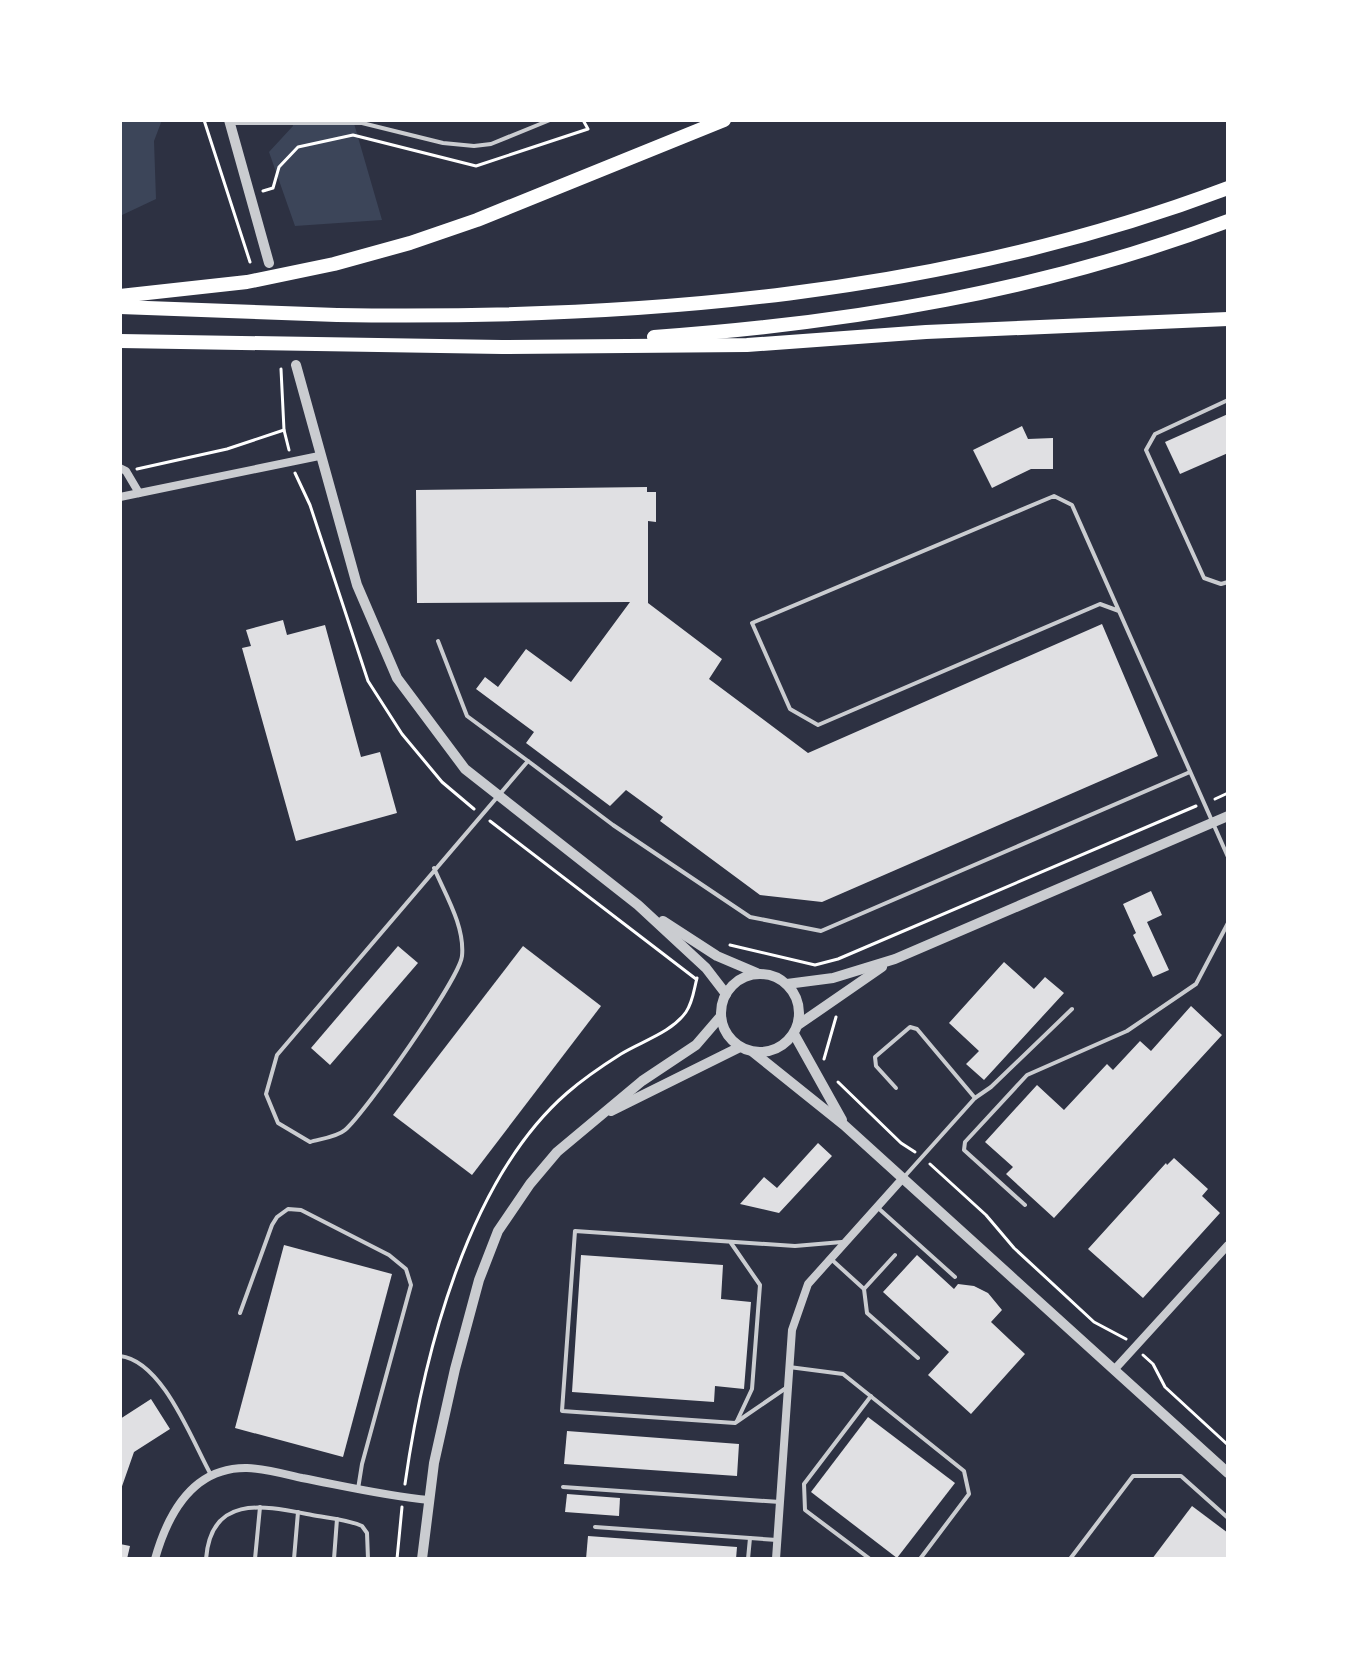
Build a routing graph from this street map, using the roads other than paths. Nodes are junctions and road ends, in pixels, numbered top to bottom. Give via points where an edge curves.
1 (258, 120) edge
2 (550, 120) edge
3 (724, 120) edge
4 (229, 121) edge
5 (362, 122) edge
6 (712, 123) edge
7 (267, 124) junction
8 (1228, 188) edge
9 (1228, 221) edge
10 (269, 263) dead end
11 (120, 296) edge
12 (120, 307) edge
13 (1228, 319) edge
14 (120, 341) edge
15 (502, 347) junction
16 (296, 365) dead end
17 (1228, 400) edge
18 (319, 456) junction
19 (123, 469) edge
20 (139, 493) junction
21 (120, 497) edge
22 (1228, 582) edge
23 (1119, 611) junction
24 (438, 641) dead end
25 (528, 761) junction
26 (1190, 772) junction
27 (498, 796) junction
28 (1228, 816) edge
29 (1213, 822) junction
30 (1228, 857) edge
31 (434, 868) junction
32 (638, 905) junction
33 (1228, 923) edge
34 (895, 959) junction
35 (759, 974) junction
36 (787, 984) junction
37 (726, 994) junction
38 (1072, 1009) dead end
39 (721, 1016) junction
40 (796, 1029) junction
41 (740, 1047) junction
42 (753, 1052) junction
43 (896, 1088) dead end
44 (975, 1098) junction
45 (591, 1121) junction
46 (844, 1125) junction
47 (903, 1178) junction
48 (1025, 1205) dead end
49 (877, 1207) junction
50 (730, 1241) junction
51 (846, 1241) junction
52 (1228, 1245) edge
53 (895, 1255) dead end
54 (831, 1259) junction
55 (955, 1277) dead end
56 (864, 1289) junction
57 (240, 1313) dead end
58 (120, 1356) edge
59 (918, 1358) dead end
60 (789, 1367) junction
61 (1114, 1370) junction
62 (788, 1387) junction
63 (871, 1396) junction
64 (735, 1423) junction
65 (1228, 1473) edge
66 (211, 1475) junction
67 (563, 1487) dead end
68 (358, 1489) junction
69 (429, 1500) junction
70 (780, 1502) junction
71 (260, 1507) junction
72 (298, 1512) junction
73 (1228, 1518) edge
74 (337, 1519) junction
75 (595, 1527) dead end
76 (750, 1538) junction
77 (777, 1540) junction
78 (155, 1559) edge
79 (206, 1559) edge
80 (255, 1559) edge
81 (294, 1559) edge
82 (334, 1559) edge
83 (368, 1559) edge
84 (422, 1559) edge
85 (748, 1559) edge
86 (776, 1559) edge
87 (870, 1559) edge
88 (920, 1559) edge
89 (1070, 1559) edge

1 - 7 lane
2 - 5 lane via 474,146
3 - 6 highway
4 - 7 lane
4 - 10 street
5 - 7 lane
6 - 11 highway via 410,243 247,282
8 - 12 highway via 1056,244 930,273 797,293 644,308 462,315
9 - 15 highway via 1049,279 920,306 722,332
13 - 15 highway via 747,345
14 - 15 highway
16 - 18 street
17 - 22 lane via 1155,434 1146,450 1204,578
18 - 20 street
18 - 27 street via 357,585 397,678 465,769
19 - 20 street
20 - 21 street
23 - 23 lane via 1072,505 1054,496 752,623 790,709 818,725 1100,604
23 - 26 lane
24 - 25 lane via 467,716
25 - 26 lane via 750,917 821,931
25 - 27 lane
26 - 29 lane
27 - 31 lane
27 - 32 street
28 - 29 street
29 - 30 lane
29 - 34 street
31 - 31 lane via 277,1055 266,1094 278,1123 310,1142 343,1133 385,1080 462,957 457,922
32 - 35 street via 717,956
32 - 37 street via 706,968
33 - 48 lane via 1196,984 1127,1031 1027,1075 965,1142 964,1150
34 - 36 street via 833,978
34 - 40 street
35 - 36 street
35 - 37 street via 738,980
36 - 40 street via 798,1003
37 - 39 street
38 - 44 lane
39 - 41 street via 730,1039
39 - 45 street via 696,1045
40 - 42 street via 779,1048
40 - 46 street
41 - 42 street
41 - 45 street
42 - 46 street
43 - 44 lane via 876,1066 875,1057 910,1027
44 - 47 lane
45 - 69 street via 557,1152 498,1231 455,1369
46 - 47 street
47 - 49 street
47 - 61 street
49 - 51 street
49 - 55 lane
50 - 51 lane via 795,1246
50 - 64 lane via 760,1285 752,1389
50 - 64 lane via 575,1231 562,1411
51 - 54 street
52 - 61 street
53 - 56 lane
54 - 56 lane
54 - 60 street via 808,1284 792,1330
56 - 59 lane via 867,1313
57 - 68 lane via 272,1225 288,1209 301,1210 406,1269 411,1285
58 - 66 lane via 154,1375
60 - 62 street
60 - 63 lane via 843,1374
61 - 65 street
62 - 64 lane
62 - 70 street
63 - 87 lane via 804,1484 805,1510
63 - 88 lane via 964,1471 969,1494
66 - 68 street via 245,1468
66 - 78 street via 183,1497
67 - 70 lane
68 - 69 street
69 - 84 street
70 - 77 street
71 - 72 lane
71 - 79 lane via 221,1518 209,1537
71 - 80 lane
72 - 74 lane
72 - 81 lane
73 - 89 lane via 1181,1476 1133,1476
74 - 82 lane
74 - 83 lane via 362,1526
75 - 76 lane
76 - 77 lane
76 - 85 lane
77 - 86 street

